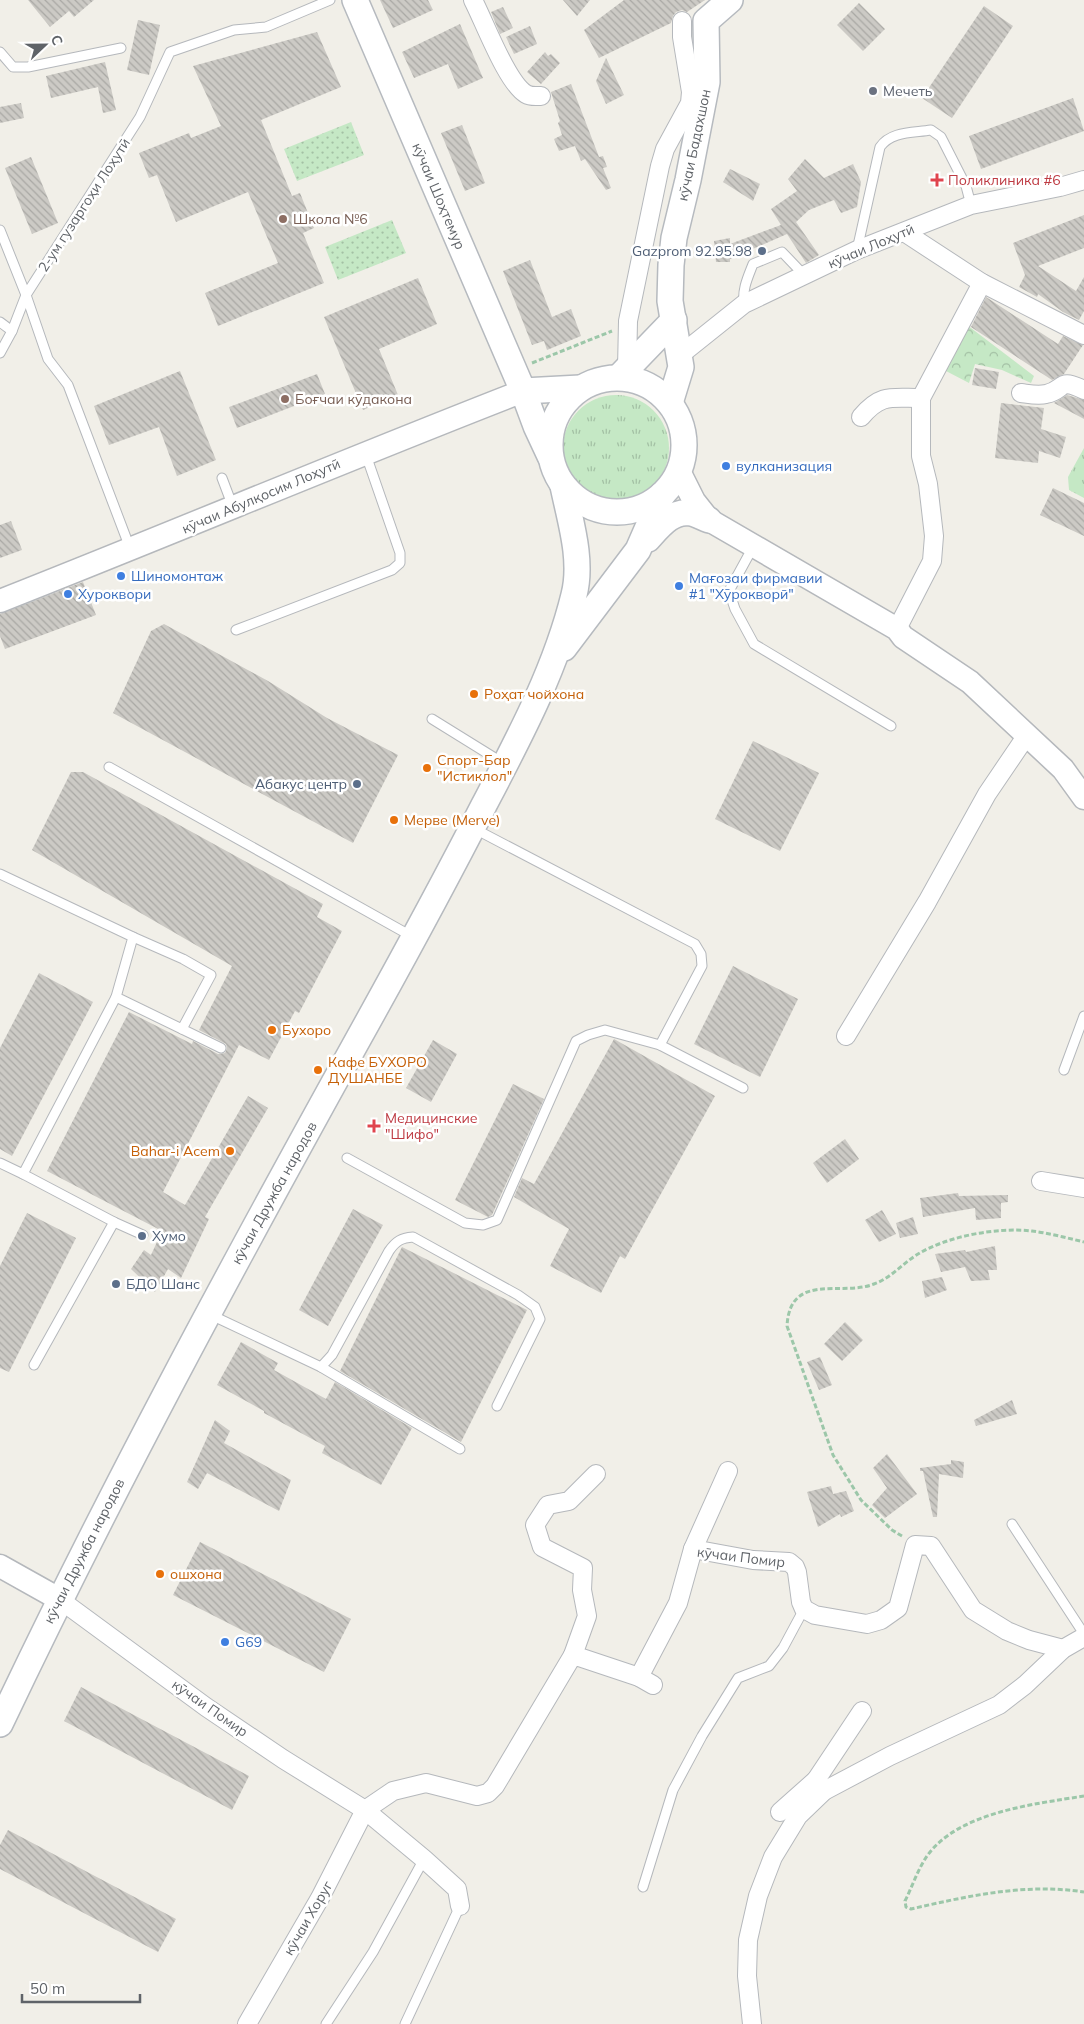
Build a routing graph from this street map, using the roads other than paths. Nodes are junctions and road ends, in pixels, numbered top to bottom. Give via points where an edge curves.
1 (330, 0) edge
2 (356, 0) edge
3 (473, 0) edge
4 (730, 0) edge
5 (682, 21) dead end
6 (121, 48) dead end
7 (0, 52) edge
8 (541, 96) dead end
9 (1084, 180) edge
10 (971, 205) junction
11 (0, 230) edge
12 (904, 232) junction
13 (857, 250) junction
14 (804, 275) junction
15 (982, 283) junction
16 (26, 295) junction
17 (744, 304) junction
18 (672, 310) junction
19 (0, 322) edge
20 (12, 331) junction
21 (1084, 335) edge
22 (0, 353) edge
23 (679, 356) junction
24 (623, 373) junction
25 (580, 388) junction
26 (1084, 390) edge
27 (523, 391) junction
28 (1021, 393) dead end
29 (921, 398) junction
30 (670, 403) junction
31 (861, 417) dead end
32 (365, 452) junction
33 (550, 456) junction
34 (679, 472) junction
35 (222, 478) dead end
36 (563, 486) junction
37 (662, 495) junction
38 (234, 507) junction
39 (709, 520) junction
40 (753, 547) junction
41 (131, 549) junction
42 (638, 550) junction
43 (0, 601) edge
44 (897, 629) junction
45 (236, 630) dead end
46 (552, 664) junction
47 (432, 719) dead end
48 (891, 726) dead end
49 (1027, 735) junction
50 (505, 764) junction
51 (109, 767) dead end
52 (1063, 769) junction
53 (1084, 783) edge
54 (1084, 798) edge
55 (473, 827) junction
56 (0, 874) edge
57 (132, 937) junction
58 (415, 938) junction
59 (116, 997) junction
60 (1084, 1016) edge
61 (182, 1029) junction
62 (846, 1036) dead end
63 (660, 1044) junction
64 (221, 1048) dead end
65 (1064, 1070) dead end
66 (743, 1088) dead end
67 (347, 1158) dead end
68 (0, 1163) edge
69 (23, 1174) junction
70 (1042, 1181) dead end
71 (1084, 1188) edge
72 (114, 1222) junction
73 (143, 1235) dead end
74 (207, 1313) junction
75 (34, 1365) dead end
76 (321, 1367) junction
77 (497, 1406) dead end
78 (460, 1449) dead end
79 (728, 1471) dead end
80 (596, 1474) dead end
81 (1012, 1524) dead end
82 (692, 1549) junction
83 (0, 1566) edge
84 (59, 1599) junction
85 (804, 1609) junction
86 (1084, 1636) edge
87 (1063, 1649) junction
88 (572, 1655) junction
89 (862, 1711) dead end
90 (0, 1724) edge
91 (820, 1786) junction
92 (365, 1810) junction
93 (780, 1812) dead end
94 (424, 1859) junction
95 (643, 1887) dead end
96 (460, 1906) joint
97 (246, 2024) edge
98 (326, 2024) edge
99 (405, 2024) edge
100 (752, 2024) edge

1 - 16 lane, 2-ум гузаргоҳи Лоҳутӣ via 266,27 234,30 173,50 140,117
2 - 27 main road, кӯчаи Шоҳтемур
3 - 8 street via 512,79 524,93
4 - 18 main road, кӯчаи Бадахшон via 706,21 707,82 674,238
5 - 24 street via 690,102 665,149 660,166 628,321
6 - 7 lane via 28,68 13,66
9 - 10 street, кӯчаи Лоҳутӣ
10 - 12 street, кӯчаи Лоҳутӣ
10 - 13 lane via 966,186 941,137 931,130 892,136 880,147
11 - 16 lane
12 - 13 street, кӯчаи Лоҳутӣ
12 - 15 street
13 - 14 street, кӯчаи Лоҳутӣ
14 - 17 street, кӯчаи Лоҳутӣ
14 - 17 lane via 782,252 753,264 747,277
15 - 21 street
15 - 29 street
16 - 20 lane, 2-ум гузаргоҳи Лоҳутӣ
16 - 41 lane via 48,359 68,385
17 - 23 street, кӯчаи Лоҳутӣ
18 - 23 main road, кӯчаи Бадахшон
18 - 24 main road
19 - 20 lane
20 - 22 lane, 2-ум гузаргоҳи Лоҳутӣ
23 - 30 main road, кӯчаи Бадахшон via 680,367
24 - 25 main road
24 - 30 main road via 647,384
25 - 27 main road
25 - 33 main road via 565,401 555,418
26 - 28 street via 1069,384 1046,394
27 - 32 street, кӯчаи Абулқосим Лоҳутӣ
27 - 33 main road, кӯчаи Шоҳтемур
29 - 31 street via 879,400
29 - 44 street via 920,456 928,484 934,536 932,561
30 - 34 main road via 684,436
32 - 38 street, кӯчаи Абулқосим Лоҳутӣ
32 - 45 lane via 400,553 400,563 392,570
33 - 36 main road
34 - 37 main road
34 - 39 street via 694,501
35 - 38 lane
36 - 37 main road via 584,504 610,512 638,509
36 - 46 main road via 577,562 575,592
37 - 42 main road
38 - 41 street, кӯчаи Абулқосим Лоҳутӣ
39 - 40 street
39 - 42 main road via 690,513 678,514 664,522
40 - 44 street
40 - 48 lane via 729,591 754,644
41 - 43 street, кӯчаи Абулқосим Лоҳутӣ
42 - 46 main road
44 - 49 street via 903,637 970,682
46 - 50 main road, кӯчаи Дружба народов
47 - 50 lane
49 - 52 street
49 - 62 street via 987,794 927,902
50 - 55 main road, кӯчаи Дружба народов
51 - 58 lane
52 - 53 lane
52 - 54 street
55 - 58 main road, кӯчаи Дружба народов
55 - 63 lane via 695,944 701,954 702,966
56 - 57 lane
57 - 59 lane
57 - 61 lane via 211,975
58 - 74 main road, кӯчаи Дружба народов
59 - 61 lane
59 - 69 lane
60 - 65 lane
61 - 64 lane
63 - 66 lane
63 - 67 lane via 605,1030 576,1041 497,1220 483,1225 465,1223
68 - 69 lane
69 - 72 lane
70 - 71 street
72 - 73 lane
72 - 75 lane
74 - 76 lane
74 - 84 main road, кӯчаи Дружба народов
76 - 77 lane via 332,1355 389,1250 396,1241 414,1237 518,1296 534,1307 540,1319
76 - 78 lane
79 - 82 street
80 - 88 street via 569,1501 548,1505 536,1526 542,1547 584,1568 582,1590 587,1616
81 - 86 lane
82 - 85 street, кӯчаи Помир via 753,1560 789,1562 796,1567 800,1602
82 - 88 street, кӯчаи Помир via 678,1603 646,1681
83 - 84 street
84 - 90 main road, кӯчаи Дружба народов
84 - 92 street, кӯчаи Помир via 206,1707
85 - 87 street via 815,1615 867,1624 881,1620 898,1608 915,1544 931,1546 973,1610 1006,1632
85 - 95 lane via 783,1648 769,1666 738,1678 702,1736 673,1790
86 - 87 street
87 - 91 street via 1026,1685 999,1705
88 - 92 street via 488,1793 477,1796 426,1783 393,1791
89 - 91 street
91 - 93 street
91 - 100 street via 773,1857 758,1896 748,1940
92 - 94 street, кӯчаи Помир
92 - 97 street, кӯчаи Хоруг via 320,1898
94 - 96 street, кӯчаи Помир via 456,1889
94 - 98 lane via 373,1952
96 - 99 lane

